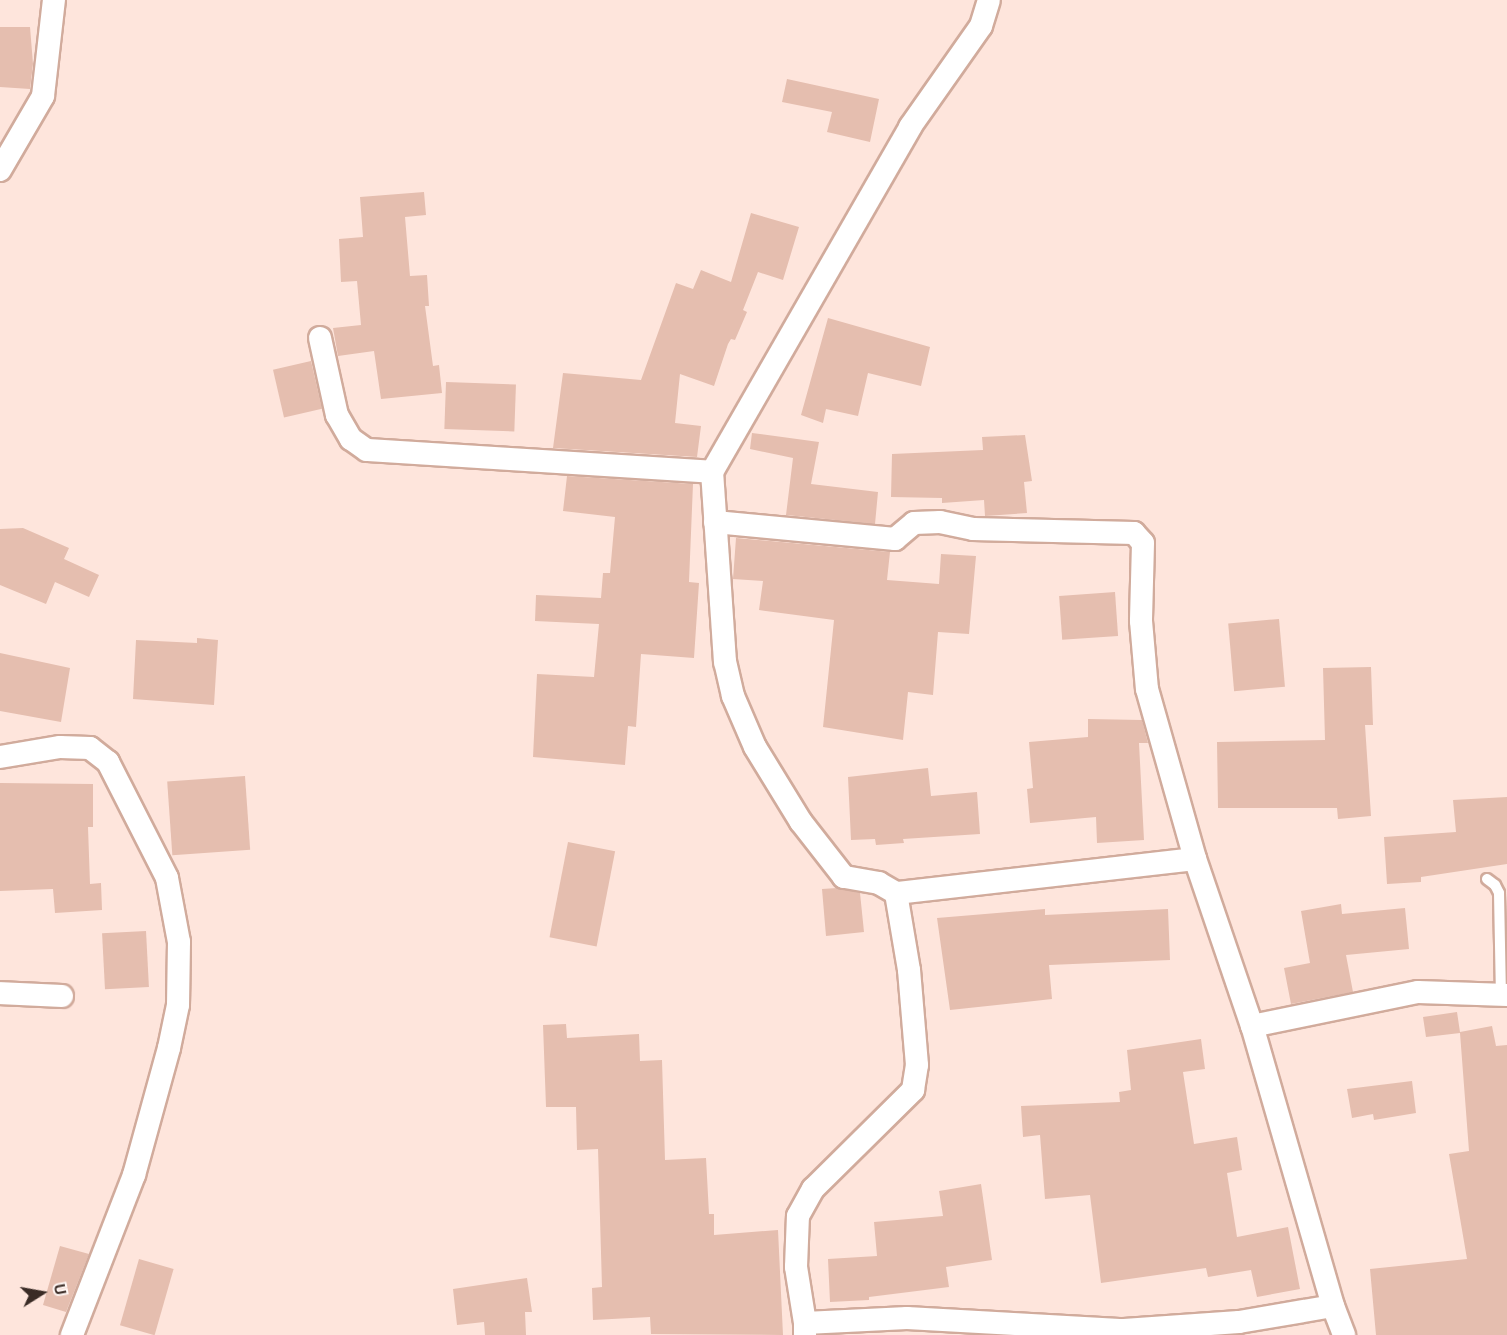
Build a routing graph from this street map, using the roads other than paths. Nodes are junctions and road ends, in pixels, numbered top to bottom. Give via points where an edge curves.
1 (54, 0) edge
2 (989, 0) edge
3 (0, 170) edge
4 (320, 338) dead end
5 (712, 472) junction
6 (715, 522) junction
7 (0, 757) edge
8 (1195, 859) junction
9 (1487, 879) dead end
10 (896, 893) junction
11 (0, 993) edge
12 (1504, 995) edge
13 (62, 996) dead end
14 (1252, 1026) junction
15 (1333, 1306) junction
16 (805, 1329) edge
17 (72, 1335) edge
18 (1344, 1335) edge

1 - 3 street via 43,96
2 - 5 street via 981,26 910,127
4 - 5 street via 337,415 351,439 367,450
5 - 6 street
6 - 8 street via 895,539 914,523 931,522 973,529 1134,533 1143,543 1141,621 1147,688
6 - 10 street via 725,662 733,696 755,747 801,822 844,877 879,883
7 - 17 street via 60,747 90,748 108,762 167,878 179,942 178,1005 169,1048 134,1175
8 - 10 street
8 - 14 street
9 - 12 lane via 1498,893
10 - 16 street via 909,970 917,1065 913,1090 813,1189 798,1216 796,1267
11 - 13 street
12 - 14 street via 1418,992
14 - 15 street
15 - 16 street via 1239,1322 1124,1330 907,1318
15 - 18 street

